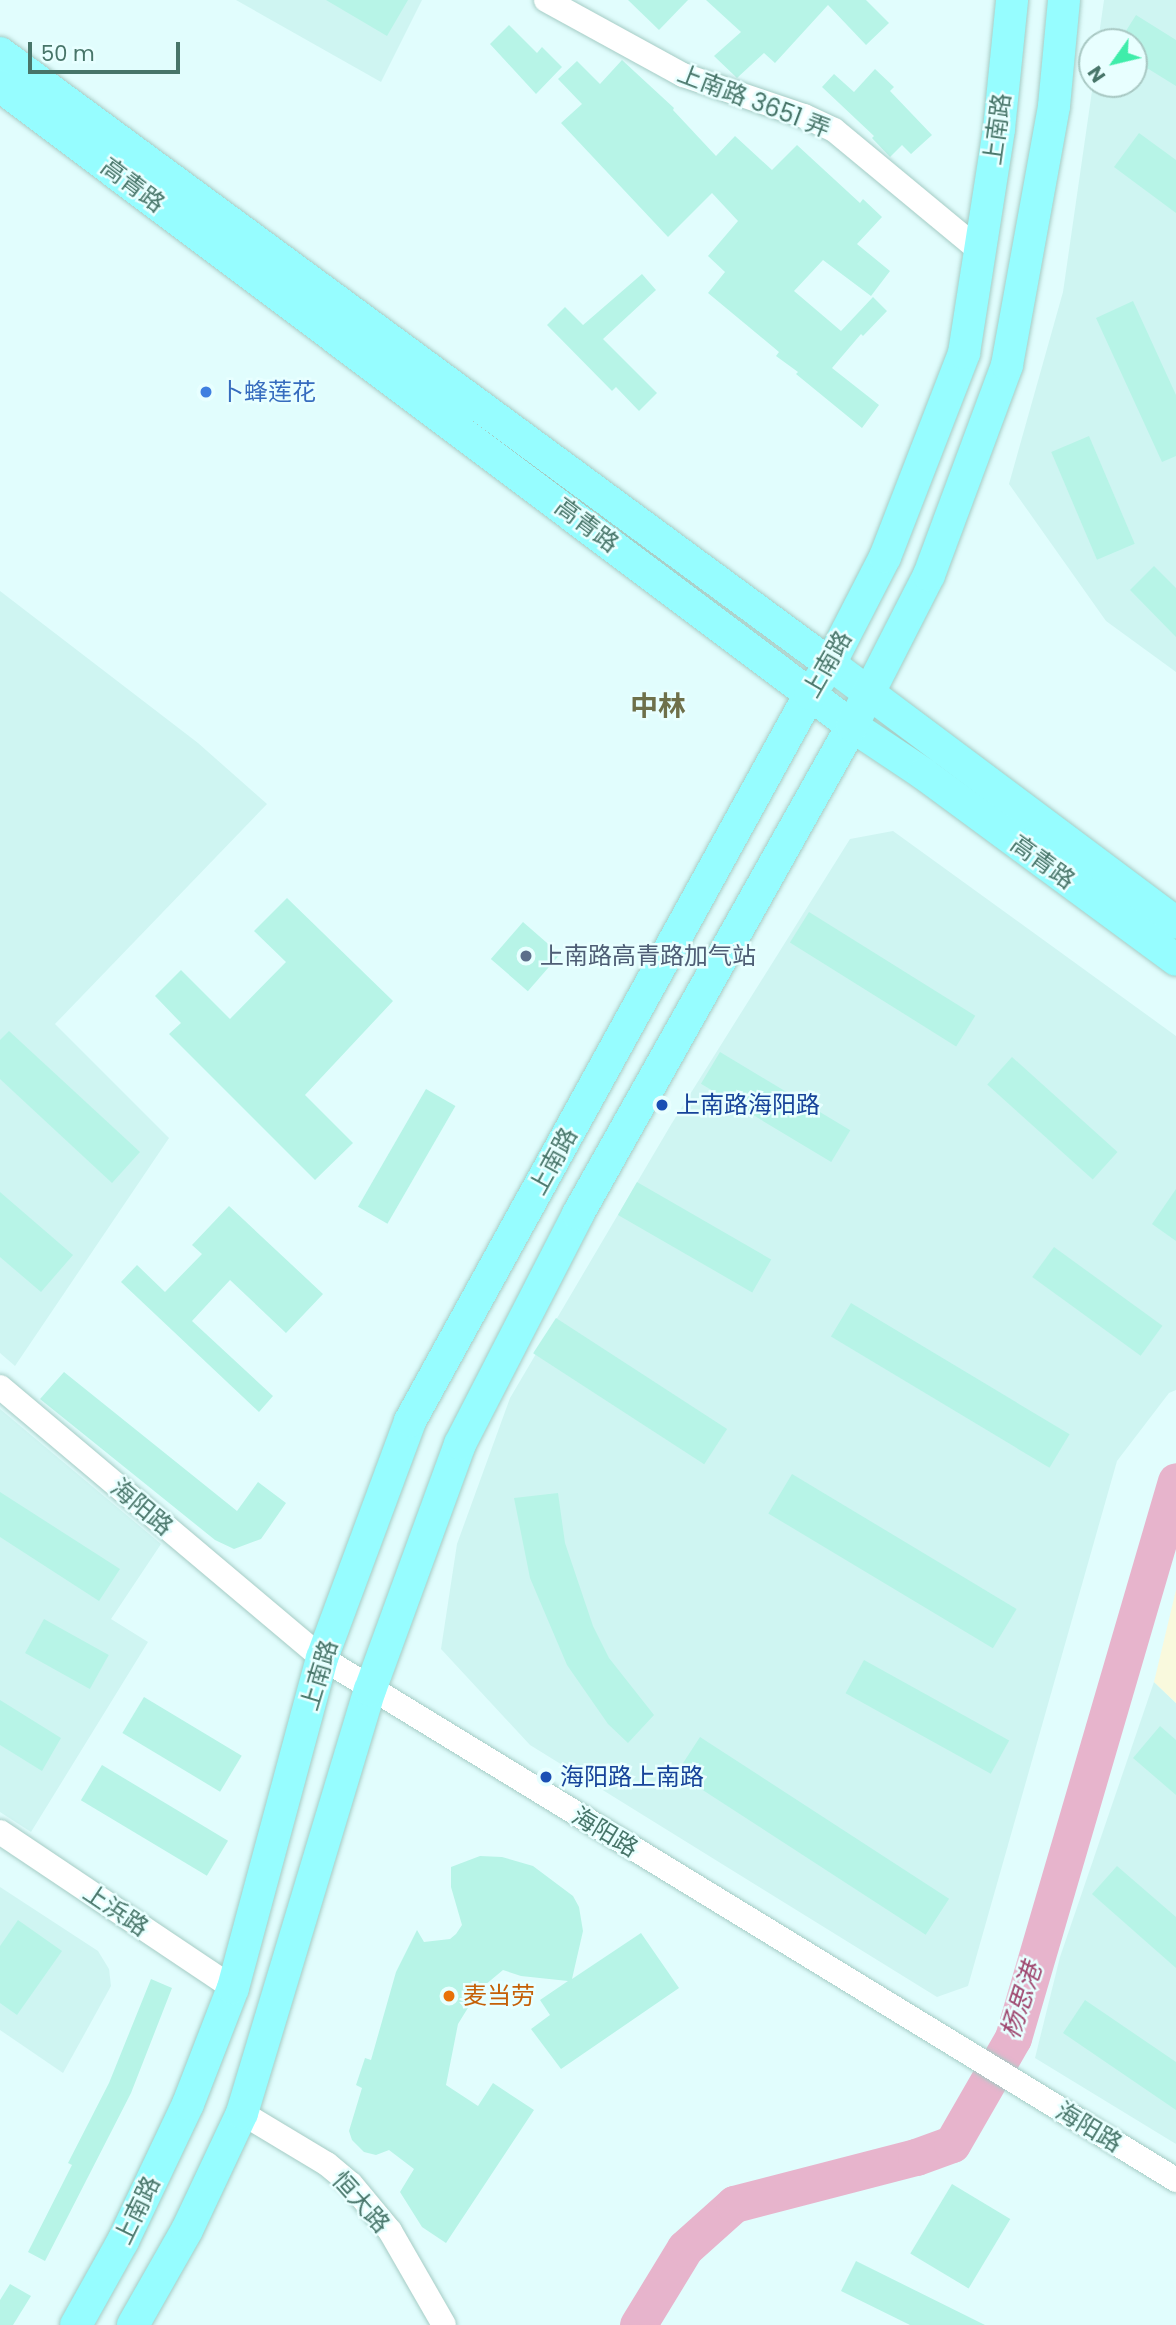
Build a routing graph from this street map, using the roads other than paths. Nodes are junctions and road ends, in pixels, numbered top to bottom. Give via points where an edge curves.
1 (546, 0) edge
2 (1012, 0) edge
3 (1064, 0) edge
4 (0, 53) edge
5 (0, 86) edge
6 (979, 250) junction
7 (830, 664) junction
8 (868, 692) junction
9 (810, 694) junction
10 (852, 726) junction
11 (1176, 923) edge
12 (1176, 960) edge
13 (0, 1387) edge
14 (322, 1658) junction
15 (370, 1690) junction
16 (0, 1832) edge
17 (233, 1988) junction
18 (242, 2113) junction
19 (1176, 2180) edge
20 (75, 2325) edge
21 (133, 2325) edge
22 (444, 2325) edge

1 - 6 street, 上南路 3651 弄 via 683,75 827,126
2 - 6 main road, 上南路 via 999,129
3 - 8 main road, 上南路 via 1054,106 1007,365 929,575
4 - 7 main road, 高青路
5 - 9 main road, 高青路
6 - 7 main road, 上南路 via 964,353 885,557
7 - 8 main road, 高青路
7 - 9 main road, 上南路
8 - 10 main road, 上南路
8 - 11 main road, 高青路
9 - 10 main road, 高青路
9 - 14 main road, 上南路 via 410,1421
10 - 12 main road, 高青路
10 - 15 main road, 上南路 via 578,1214 466,1432
13 - 14 street, 海阳路
14 - 15 street, 海阳路
14 - 17 main road, 上南路
15 - 18 main road, 上南路
15 - 19 street, 海阳路
16 - 17 street, 上浜路
17 - 20 main road, 上南路 via 183,2117 123,2241
18 - 21 main road, 上南路 via 187,2230
18 - 22 street, 恒大路 via 351,2183 390,2231

